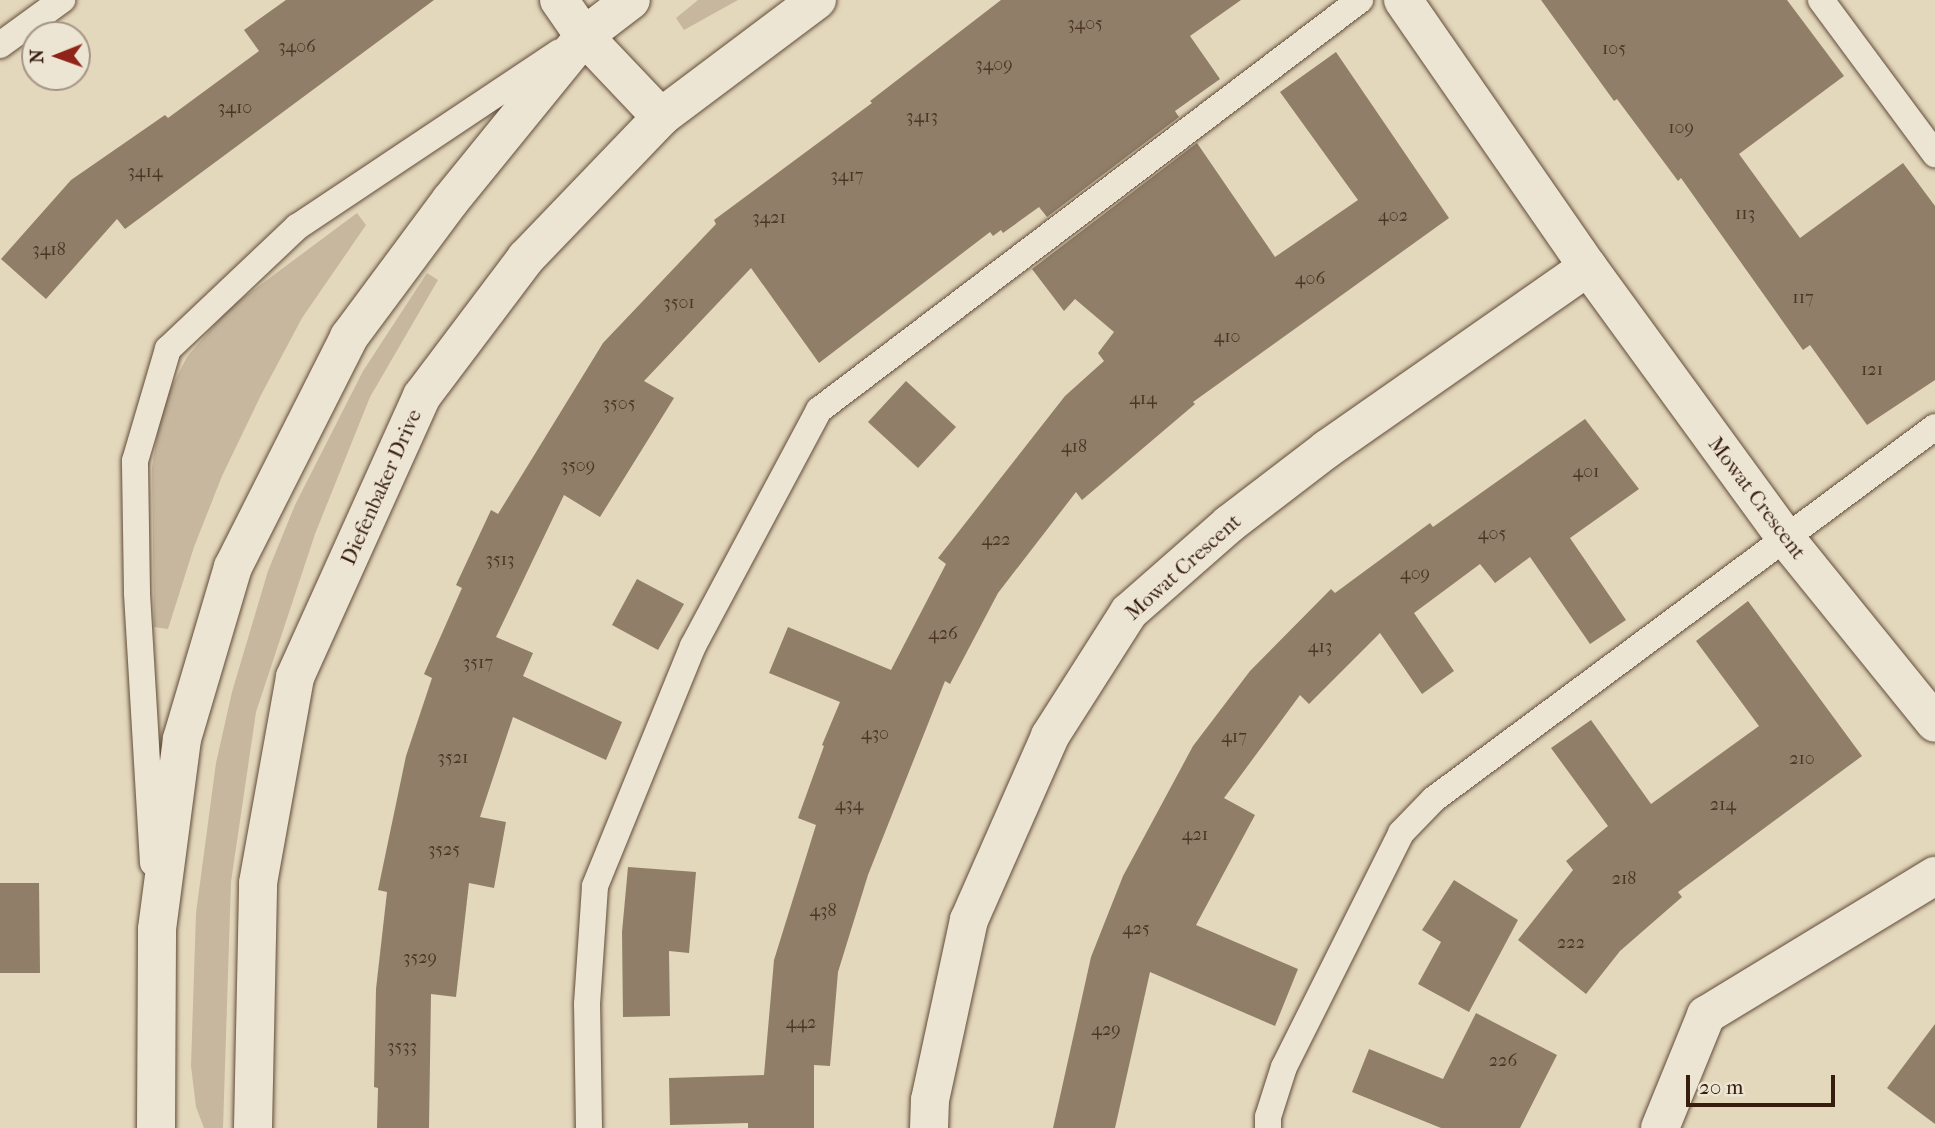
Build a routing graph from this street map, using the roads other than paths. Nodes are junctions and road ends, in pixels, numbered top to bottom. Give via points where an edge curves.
1 (62, 0) edge
2 (559, 0) edge
3 (631, 0) edge
4 (817, 0) edge
5 (1360, 0) edge
6 (1404, 0) edge
7 (1821, 0) edge
8 (584, 36) junction
9 (0, 45) edge
10 (660, 117) junction
11 (1935, 154) edge
12 (1588, 267) junction
13 (1935, 427) edge
14 (1787, 540) junction
15 (1935, 723) edge
16 (1935, 876) edge
17 (157, 929) junction
18 (156, 1128) edge
19 (253, 1128) edge
20 (589, 1128) edge
21 (929, 1128) edge
22 (1268, 1128) edge
23 (1660, 1128) edge

1 - 9 lane
2 - 8 street
3 - 8 street
4 - 10 street, Diefenbaker Drive
5 - 20 lane via 819,410 693,646 595,886 587,1004
6 - 12 street, Mowat Crescent
7 - 11 lane
8 - 10 street
8 - 17 street via 450,201 349,337 233,567 182,738
8 - 17 lane via 297,227 168,349 135,461 137,592
10 - 19 street, Diefenbaker Drive via 526,258 422,396 295,677 258,883
12 - 14 street, Mowat Crescent
12 - 21 street, Mowat Crescent via 1327,449 1229,524 1129,612 1050,736 970,920 930,1100
13 - 14 lane
14 - 15 street, Mowat Crescent
14 - 22 lane via 1434,799 1401,833 1283,1066
16 - 23 street via 1706,1015
17 - 18 street

